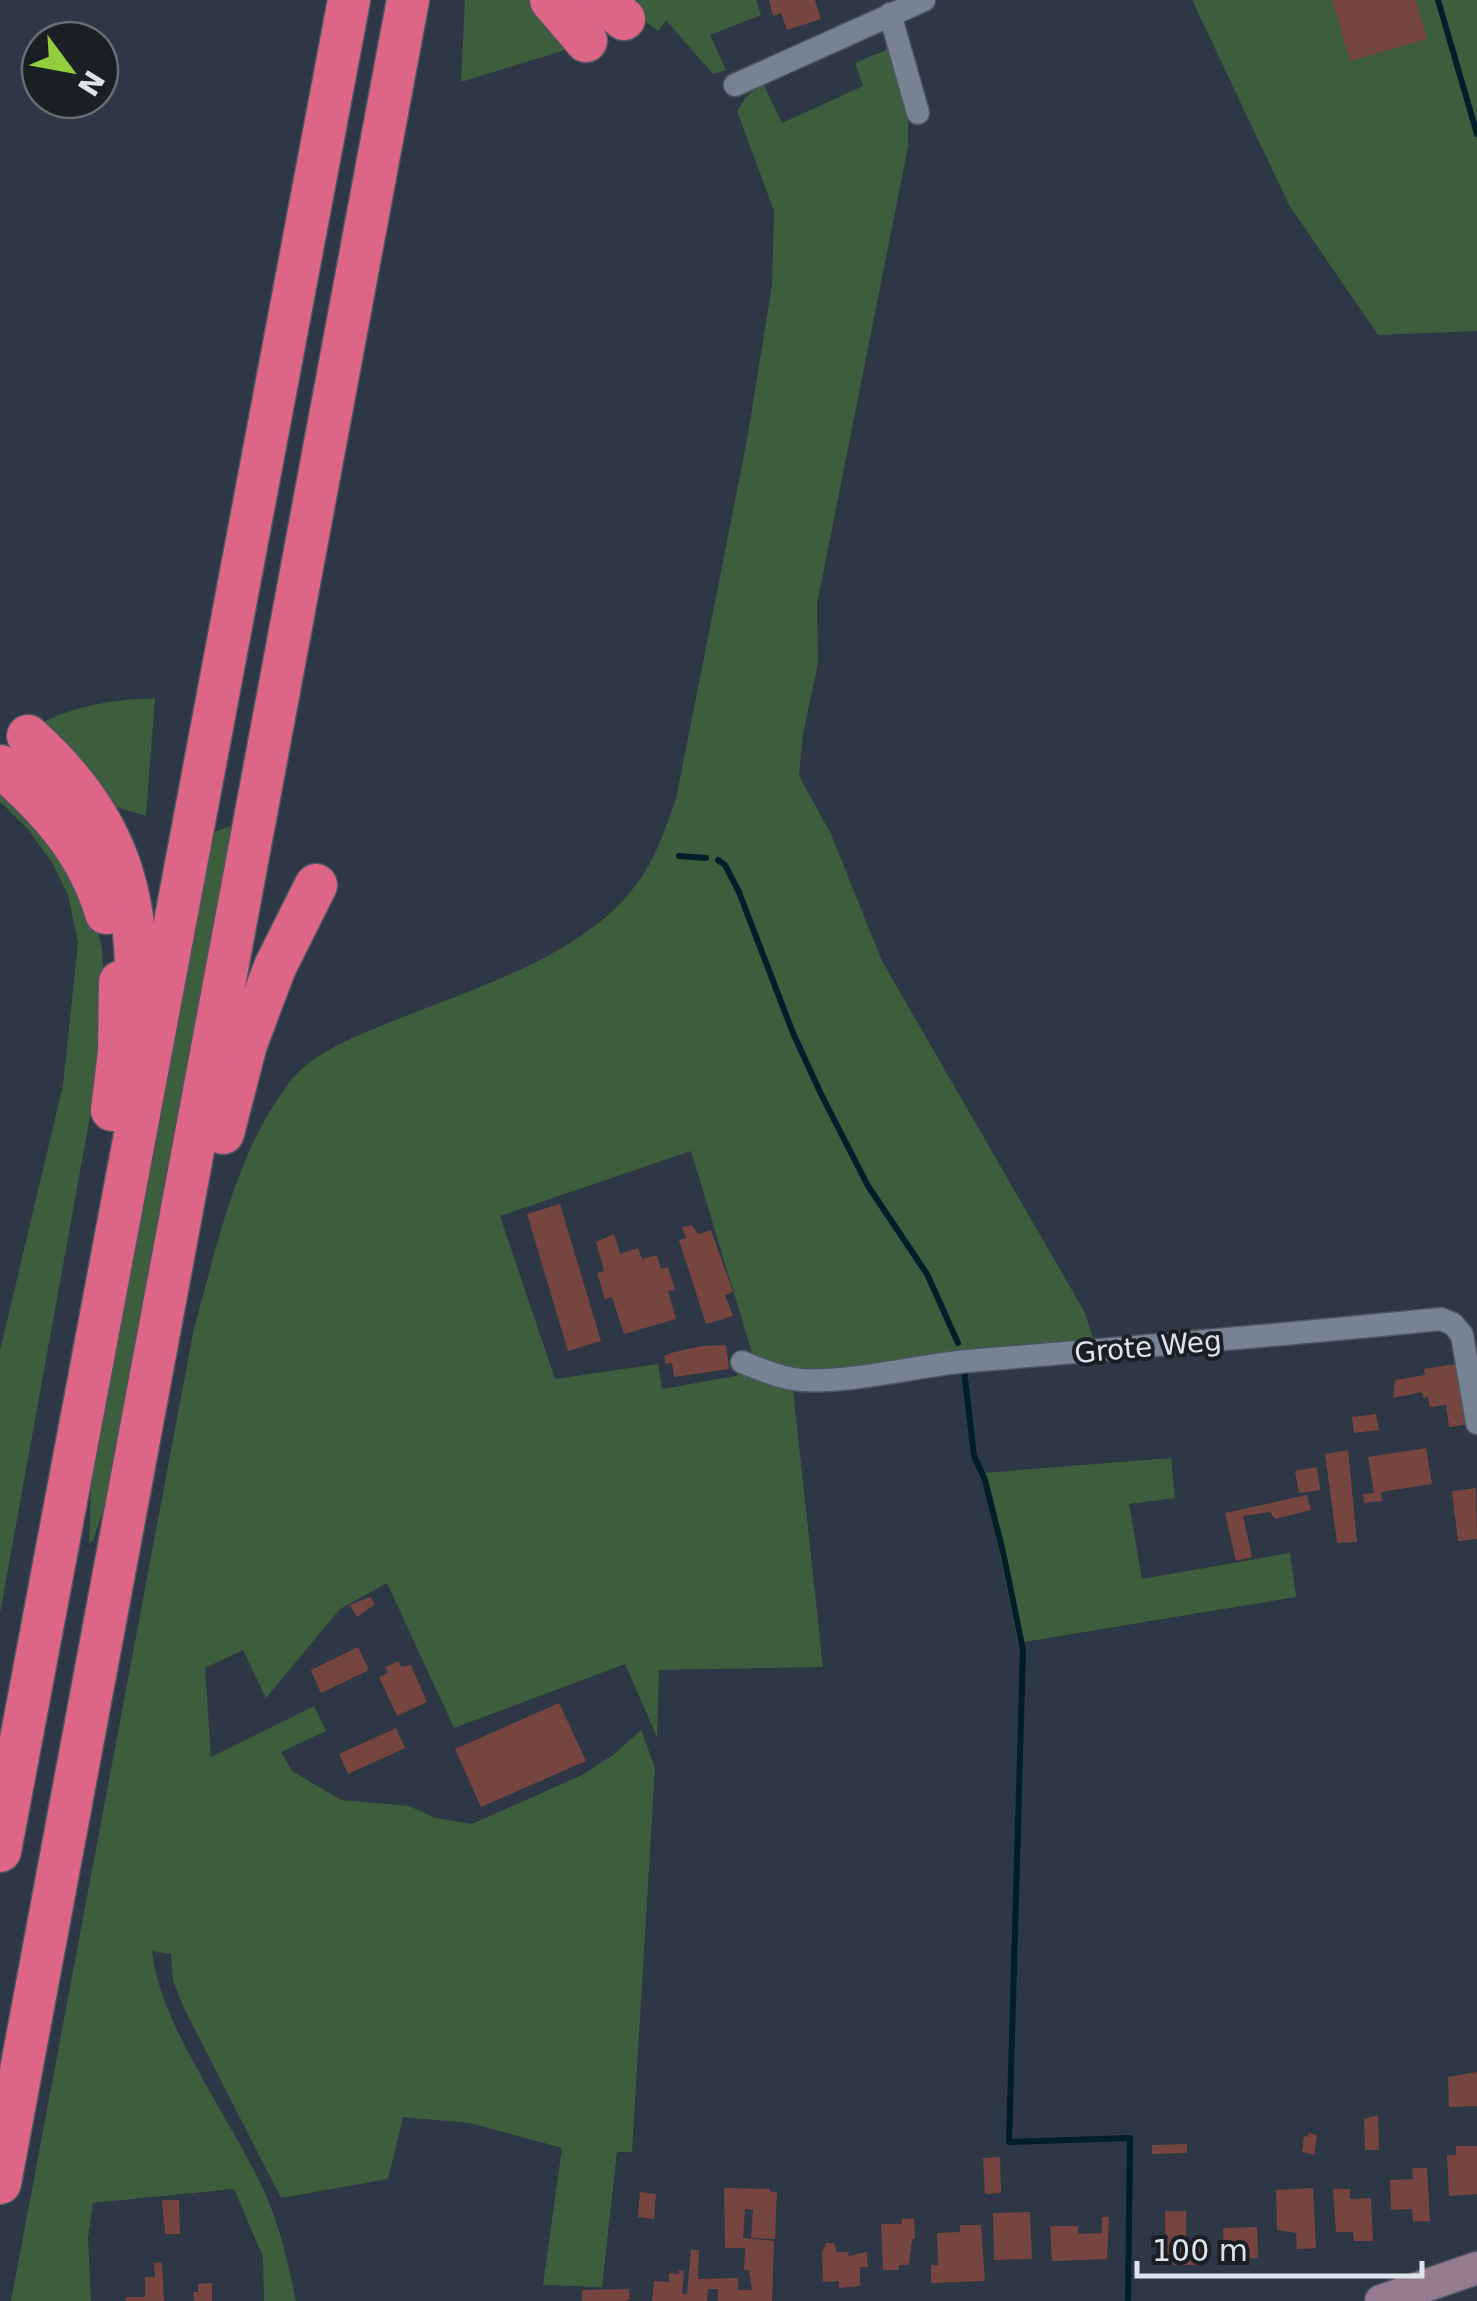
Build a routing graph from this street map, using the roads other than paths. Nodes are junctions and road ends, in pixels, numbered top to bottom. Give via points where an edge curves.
1 (348, 0) edge
2 (408, 0) edge
3 (551, 0) edge
4 (924, 0) edge
5 (890, 14) junction
6 (586, 40) dead end
7 (736, 85) dead end
8 (918, 113) dead end
9 (14, 751) edge
10 (316, 885) dead end
11 (106, 1238) junction
12 (160, 1328) junction
13 (742, 1362) dead end
14 (1477, 1423) edge
15 (0, 1851) edge
16 (0, 2183) edge
17 (1477, 2268) edge
18 (1381, 2301) edge

1 - 11 highway
2 - 12 highway
3 - 6 highway
4 - 5 street
5 - 7 street
5 - 8 street
9 - 11 highway via 63,767 94,808 132,906 138,964 134,1039
10 - 12 highway via 246,1044 204,1206
11 - 15 highway
12 - 16 highway
13 - 14 street, Grote Weg via 796,1380 825,1379 1441,1319 1462,1335
17 - 18 main road

